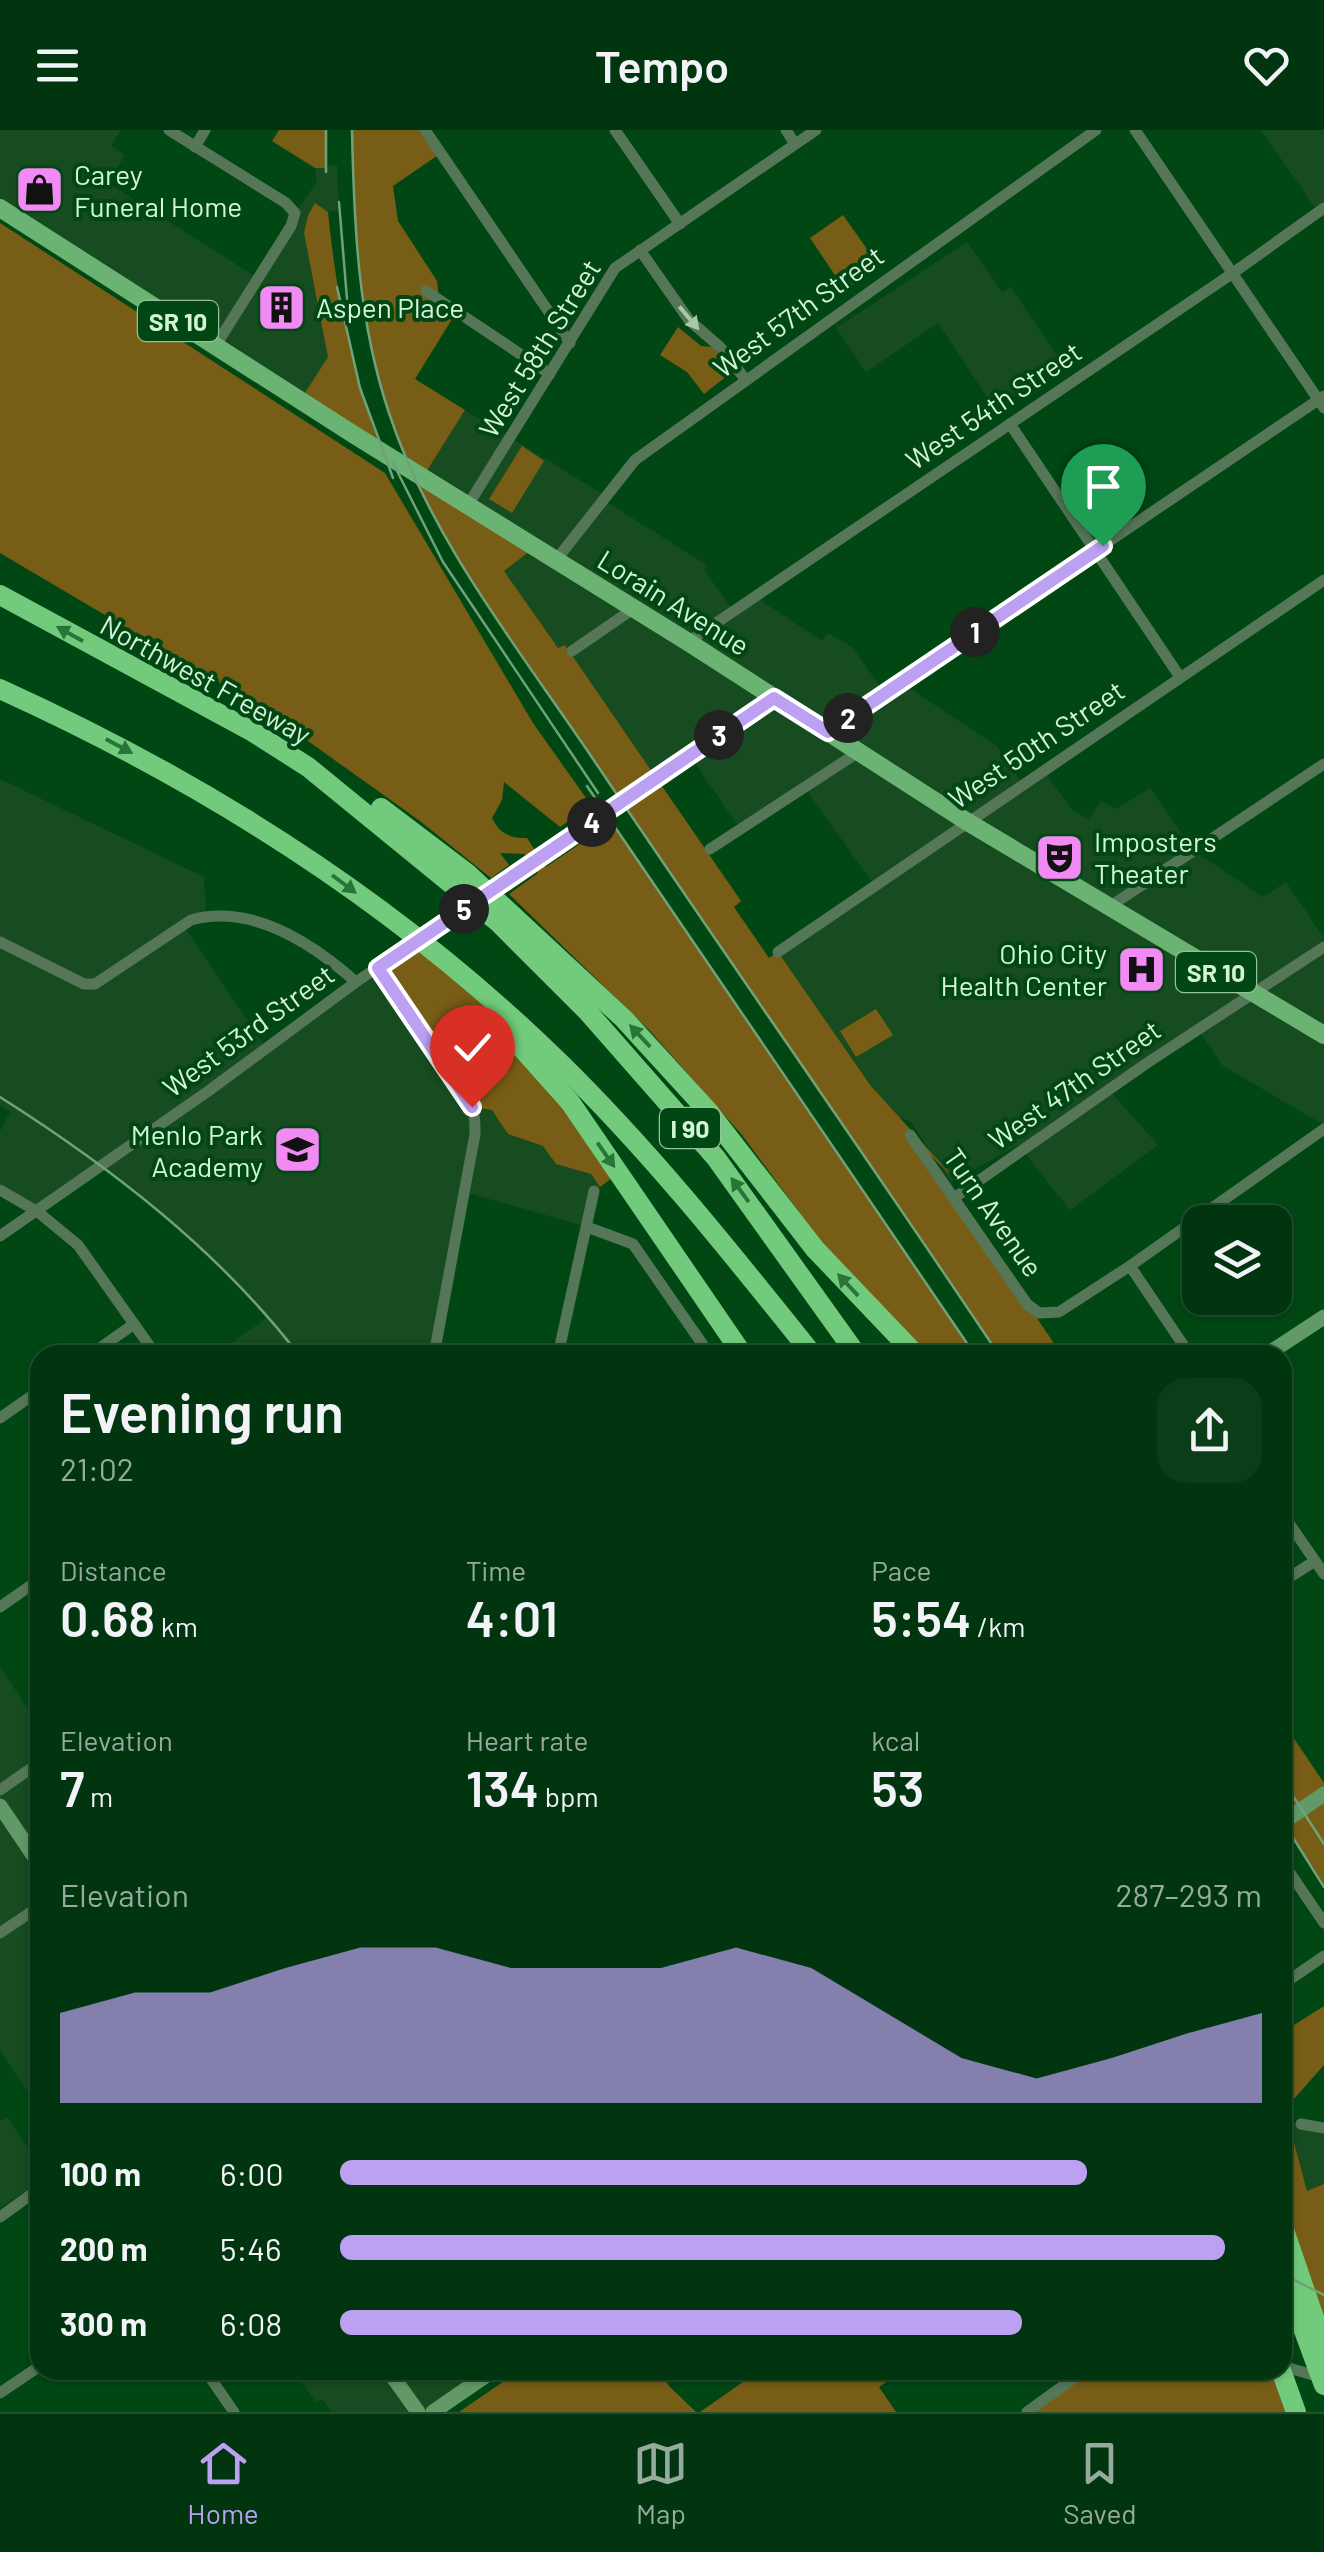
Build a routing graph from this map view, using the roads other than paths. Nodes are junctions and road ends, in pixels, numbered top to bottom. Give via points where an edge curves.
1 (169, 130) edge
2 (205, 130) edge
3 (425, 130) edge
4 (615, 130) edge
5 (786, 130) edge
6 (816, 130) edge
7 (1096, 130) edge
8 (1134, 130) edge
9 (795, 144) junction
10 (194, 147) junction
11 (0, 208) edge
12 (1324, 208) edge
13 (680, 224) junction
14 (640, 250) junction
15 (1234, 273) junction
16 (426, 290) dead end
17 (570, 343) junction
18 (216, 345) junction
19 (550, 374) junction
20 (746, 380) junction
21 (1322, 401) edge
22 (1010, 424) junction
23 (460, 500) junction
24 (1096, 550) junction
25 (556, 560) junction
26 (1324, 580) edge
27 (0, 595) edge
28 (633, 610) junction
29 (688, 642) junction
30 (572, 651) dead end
31 (1180, 677) junction
32 (0, 689) edge
33 (774, 698) junction
34 (828, 732) junction
35 (857, 753) junction
36 (1324, 764) edge
37 (966, 821) junction
38 (710, 849) dead end
39 (1109, 907) junction
40 (505, 918) junction
41 (0, 942) edge
42 (1324, 946) edge
43 (778, 952) dead end
44 (378, 968) junction
45 (452, 969) junction
46 (356, 982) junction
47 (1254, 994) junction
48 (1324, 1035) edge
49 (1324, 1128) edge
50 (910, 1136) dead end
51 (0, 1190) edge
52 (594, 1191) dead end
53 (954, 1198) junction
54 (587, 1226) junction
55 (0, 1236) edge
56 (1130, 1266) junction
57 (1324, 1317) edge
58 (134, 1324) junction
59 (104, 1345) edge
60 (149, 1345) edge
61 (436, 1345) edge
62 (560, 1345) edge
63 (703, 1345) edge
64 (736, 1345) edge
65 (804, 1345) edge
66 (850, 1345) edge
67 (906, 1345) edge
68 (1183, 1345) edge
69 (1281, 1345) edge
70 (30, 1397) edge
71 (0, 1418) edge
72 (1292, 1528) edge
73 (1315, 1561) junction
74 (1324, 1574) edge
75 (1292, 1576) edge
76 (30, 1586) edge
77 (0, 1607) edge
78 (30, 1769) edge
79 (0, 1790) edge
80 (1324, 1794) edge
81 (0, 1806) edge
82 (1292, 1816) edge
83 (30, 1850) edge
84 (1292, 1876) edge
85 (30, 1913) edge
86 (1324, 1922) edge
87 (0, 1933) edge
88 (1324, 1956) edge
89 (1292, 1978) edge
90 (1301, 2124) dead end
91 (1324, 2128) edge
92 (30, 2195) edge
93 (0, 2216) edge
94 (1292, 2253) edge
95 (1292, 2298) edge
96 (1324, 2347) edge
97 (1292, 2370) edge
98 (30, 2372) edge
99 (1324, 2378) edge
100 (211, 2380) edge
101 (395, 2380) edge
102 (479, 2380) edge
103 (1071, 2380) edge
104 (1286, 2380) edge
105 (1324, 2386) edge
106 (2, 2387) edge
107 (234, 2412) edge
108 (418, 2412) edge
109 (433, 2412) edge
110 (1027, 2412) edge
111 (1296, 2412) edge

1 - 10 street
2 - 10 street
3 - 17 street
4 - 13 street
5 - 9 street
6 - 9 street, West 58th Street
7 - 20 street, West 57th Street
8 - 15 street
9 - 13 street, West 58th Street
10 - 18 street via 295,213
11 - 18 main road, Lorain Avenue / SR 10
12 - 15 street, West 54th Street
13 - 14 street, West 58th Street
14 - 17 street, West 58th Street via 615,268
14 -> 20 street via 689,320
15 - 21 street
15 - 22 street, West 54th Street
16 - 19 street
17 - 19 street, West 58th Street
18 - 23 main road, Lorain Avenue / SR 10
19 - 23 street, West 58th Street
20 - 25 street, West 57th Street via 635,460
21 - 24 street
22 - 24 street
22 - 29 street, West 54th Street
23 - 25 main road, Lorain Avenue / SR 10
24 - 31 street
24 - 34 street
25 - 28 main road, Lorain Avenue / SR 10
26 - 31 street, West 50th Street
40 -> 27 highway, Northwest Freeway / I 90 via 461,879 254,732
28 - 29 main road, Lorain Avenue / SR 10
28 - 30 street
29 - 33 main road, Lorain Avenue / SR 10
31 - 37 street, West 50th Street
32 -> 45 highway, I 90 via 209,796 299,852
33 - 34 main road, Lorain Avenue / SR 10
33 - 44 street, West 53rd Street
34 - 35 main road, Lorain Avenue / SR 10
35 - 37 main road, Lorain Avenue / SR 10
35 - 38 street
36 - 39 street
37 - 39 main road, Lorain Avenue / SR 10
37 - 43 street, West 50th Street
39 - 47 main road, Lorain Avenue / SR 10
66 -> 40 highway, Northwest Freeway / I 90 via 716,1158
67 -> 40 highway via 814,1249 666,1065 579,975
41 - 46 street via 95,984 191,920 244,916 296,939
42 - 47 street, West 47th Street
44 - 46 street, West 53rd Street
44 - 61 street via 466,1096 474,1120
45 -> 64 highway via 570,1102
45 - 65 highway, I 90 via 604,1108
46 - 55 street, West 53rd Street
47 - 48 main road, Lorain Avenue / SR 10
47 - 53 street, West 47th Street
49 - 56 street
50 - 53 street, Turn Avenue
51 - 58 street via 78,1246
52 - 54 street
53 - 56 street, Turn Avenue via 1039,1313 1060,1312
54 - 62 street
54 - 63 street via 633,1244
56 - 68 street
57 - 69 street
58 - 59 street
58 - 60 street
70 - 71 street
72 - 73 street
73 - 74 street
73 - 75 street
76 - 77 street
78 - 79 street
80 - 82 street
81 - 83 street
84 - 86 street
85 - 87 street
88 - 89 street
90 - 91 street
92 - 93 street
94 - 96 highway
95 - 105 highway
97 - 99 street
98 - 106 street
100 - 107 street
101 - 108 street
102 - 109 street
103 - 110 street
104 - 111 highway

